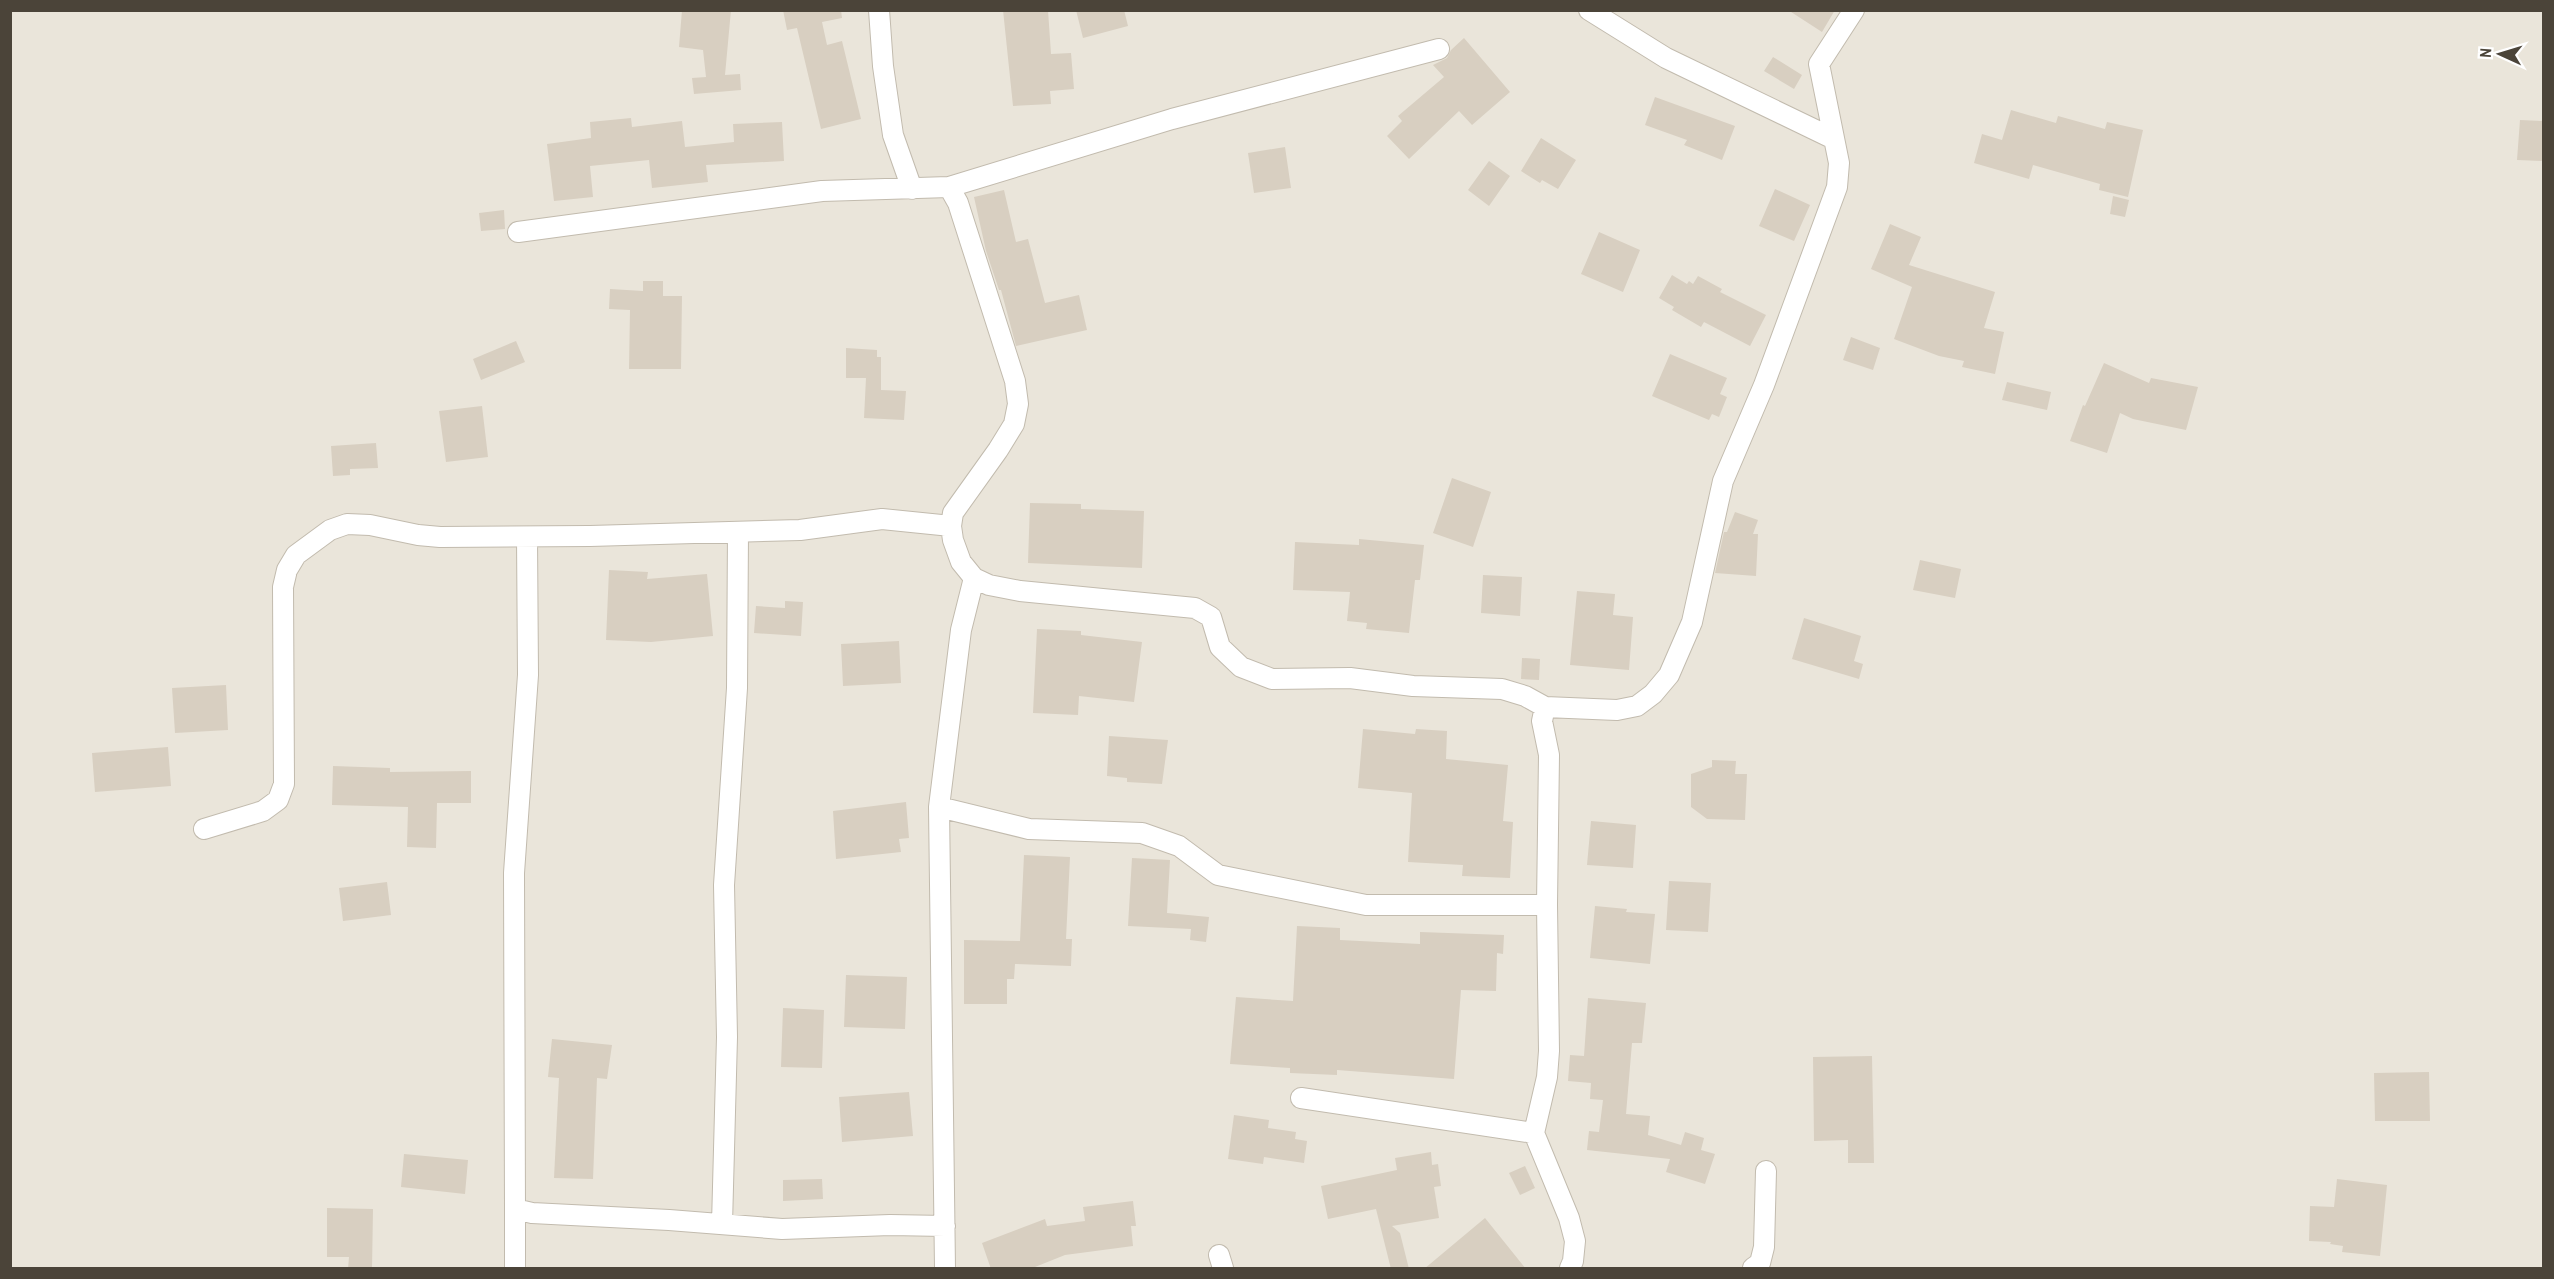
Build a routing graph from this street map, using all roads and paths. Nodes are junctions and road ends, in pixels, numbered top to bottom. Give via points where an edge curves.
1 (879, 10) edge
2 (1589, 10) edge
3 (1854, 10) edge
4 (1439, 49) dead end
5 (1834, 140) junction
6 (949, 187) junction
7 (912, 189) junction
8 (518, 232) dead end
9 (951, 526) junction
10 (738, 532) junction
11 (527, 537) junction
12 (975, 578) junction
13 (1545, 707) junction
14 (939, 807) junction
15 (204, 829) dead end
16 (1547, 905) junction
17 (1301, 1098) dead end
18 (1534, 1133) junction
19 (1766, 1171) dead end
20 (515, 1209) junction
21 (722, 1224) junction
22 (945, 1226) junction
23 (515, 1269) edge
24 (945, 1269) edge
25 (1570, 1269) edge
26 (1753, 1269) edge

1 - 7 street via 893,135
2 - 5 street via 1666,58
3 - 5 street via 1819,64
4 - 6 street via 1172,119
5 - 13 street via 1839,163 1837,187 1764,385 1723,481 1692,622 1669,675 1637,706 1617,710
6 - 7 street
6 - 9 street via 958,203 1015,381 1018,404 1014,424 953,513
7 - 8 street via 822,191
9 - 10 street via 882,519 800,530
9 - 12 street via 961,562
10 - 11 street
10 - 21 street via 737,688 724,885 727,1037
11 - 15 street via 418,535 347,524 330,530 296,555 286,570 283,587 284,784 278,800 263,811
11 - 20 street via 528,675 514,873
12 - 13 street via 1020,591 1195,608 1211,617 1220,647 1241,667 1272,679 1350,678 1413,686 1502,689
12 - 14 street via 961,630
13 - 16 street via 1542,721 1549,755
14 - 16 street via 1029,829 1142,833 1179,846 1218,875 1366,905
14 - 22 street
16 - 18 street via 1549,1051
17 - 18 street
18 - 25 street via 1572,1229 1575,1241
19 - 26 street via 1764,1247 1760,1263
20 - 21 street
20 - 23 street
21 - 22 street via 782,1229
22 - 24 street

